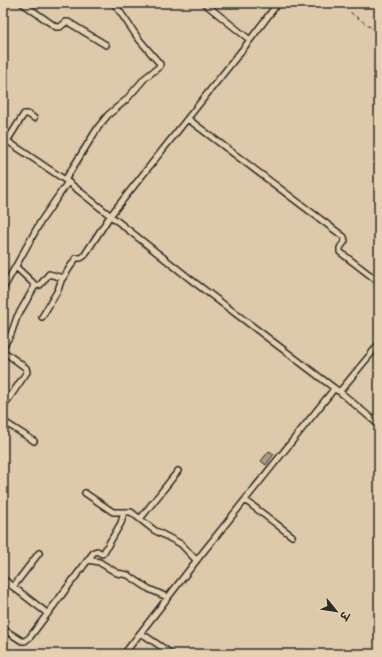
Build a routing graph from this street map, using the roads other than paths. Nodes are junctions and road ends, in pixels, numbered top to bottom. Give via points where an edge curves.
1 (22, 3) edge
2 (114, 3) edge
3 (204, 3) edge
4 (278, 3) edge
5 (250, 40) junction
6 (106, 45) dead end
7 (34, 118) dead end
8 (188, 119) junction
9 (5, 139) edge
10 (66, 181) junction
11 (110, 216) junction
12 (16, 267) junction
13 (62, 278) junction
14 (379, 282) edge
15 (35, 286) junction
16 (3, 289) edge
17 (42, 317) dead end
18 (379, 344) edge
19 (3, 347) edge
20 (3, 351) edge
21 (337, 390) junction
22 (3, 407) edge
23 (3, 421) edge
24 (379, 425) edge
25 (34, 441) dead end
26 (178, 471) dead end
27 (85, 493) dead end
28 (245, 500) junction
29 (124, 512) junction
30 (140, 519) junction
31 (292, 536) dead end
32 (39, 552) dead end
33 (88, 560) junction
34 (196, 560) junction
35 (3, 579) edge
36 (13, 587) junction
37 (167, 598) junction
38 (47, 614) junction
39 (3, 630) edge
40 (141, 633) junction
41 (124, 654) edge
42 (172, 654) edge

1 - 6 street via 56,27 68,22
2 - 10 street via 160,66 145,78 123,104 108,115
3 - 5 street
4 - 5 street
5 - 8 street
7 - 9 street via 24,114
8 - 11 street
8 - 14 street via 344,237 340,252
9 - 10 street
10 - 11 street
10 - 12 street
11 - 13 street via 84,256 76,258
11 - 21 street
12 - 15 street
12 - 16 street
13 - 15 street via 49,274 40,285
13 - 17 street
15 - 19 street
18 - 21 street via 358,371
20 - 22 street via 28,372
21 - 24 street
21 - 28 street
23 - 25 street
26 - 30 street
27 - 29 street via 114,512
28 - 31 street
28 - 34 street
29 - 30 street via 131,512
29 - 33 street via 121,523 104,552 94,552
30 - 34 street via 154,530 181,544
32 - 36 street
33 - 37 street via 128,575
33 - 38 street
34 - 37 street
35 - 36 street
36 - 38 street
37 - 40 street
38 - 39 street via 25,641
40 - 41 street
40 - 42 street

